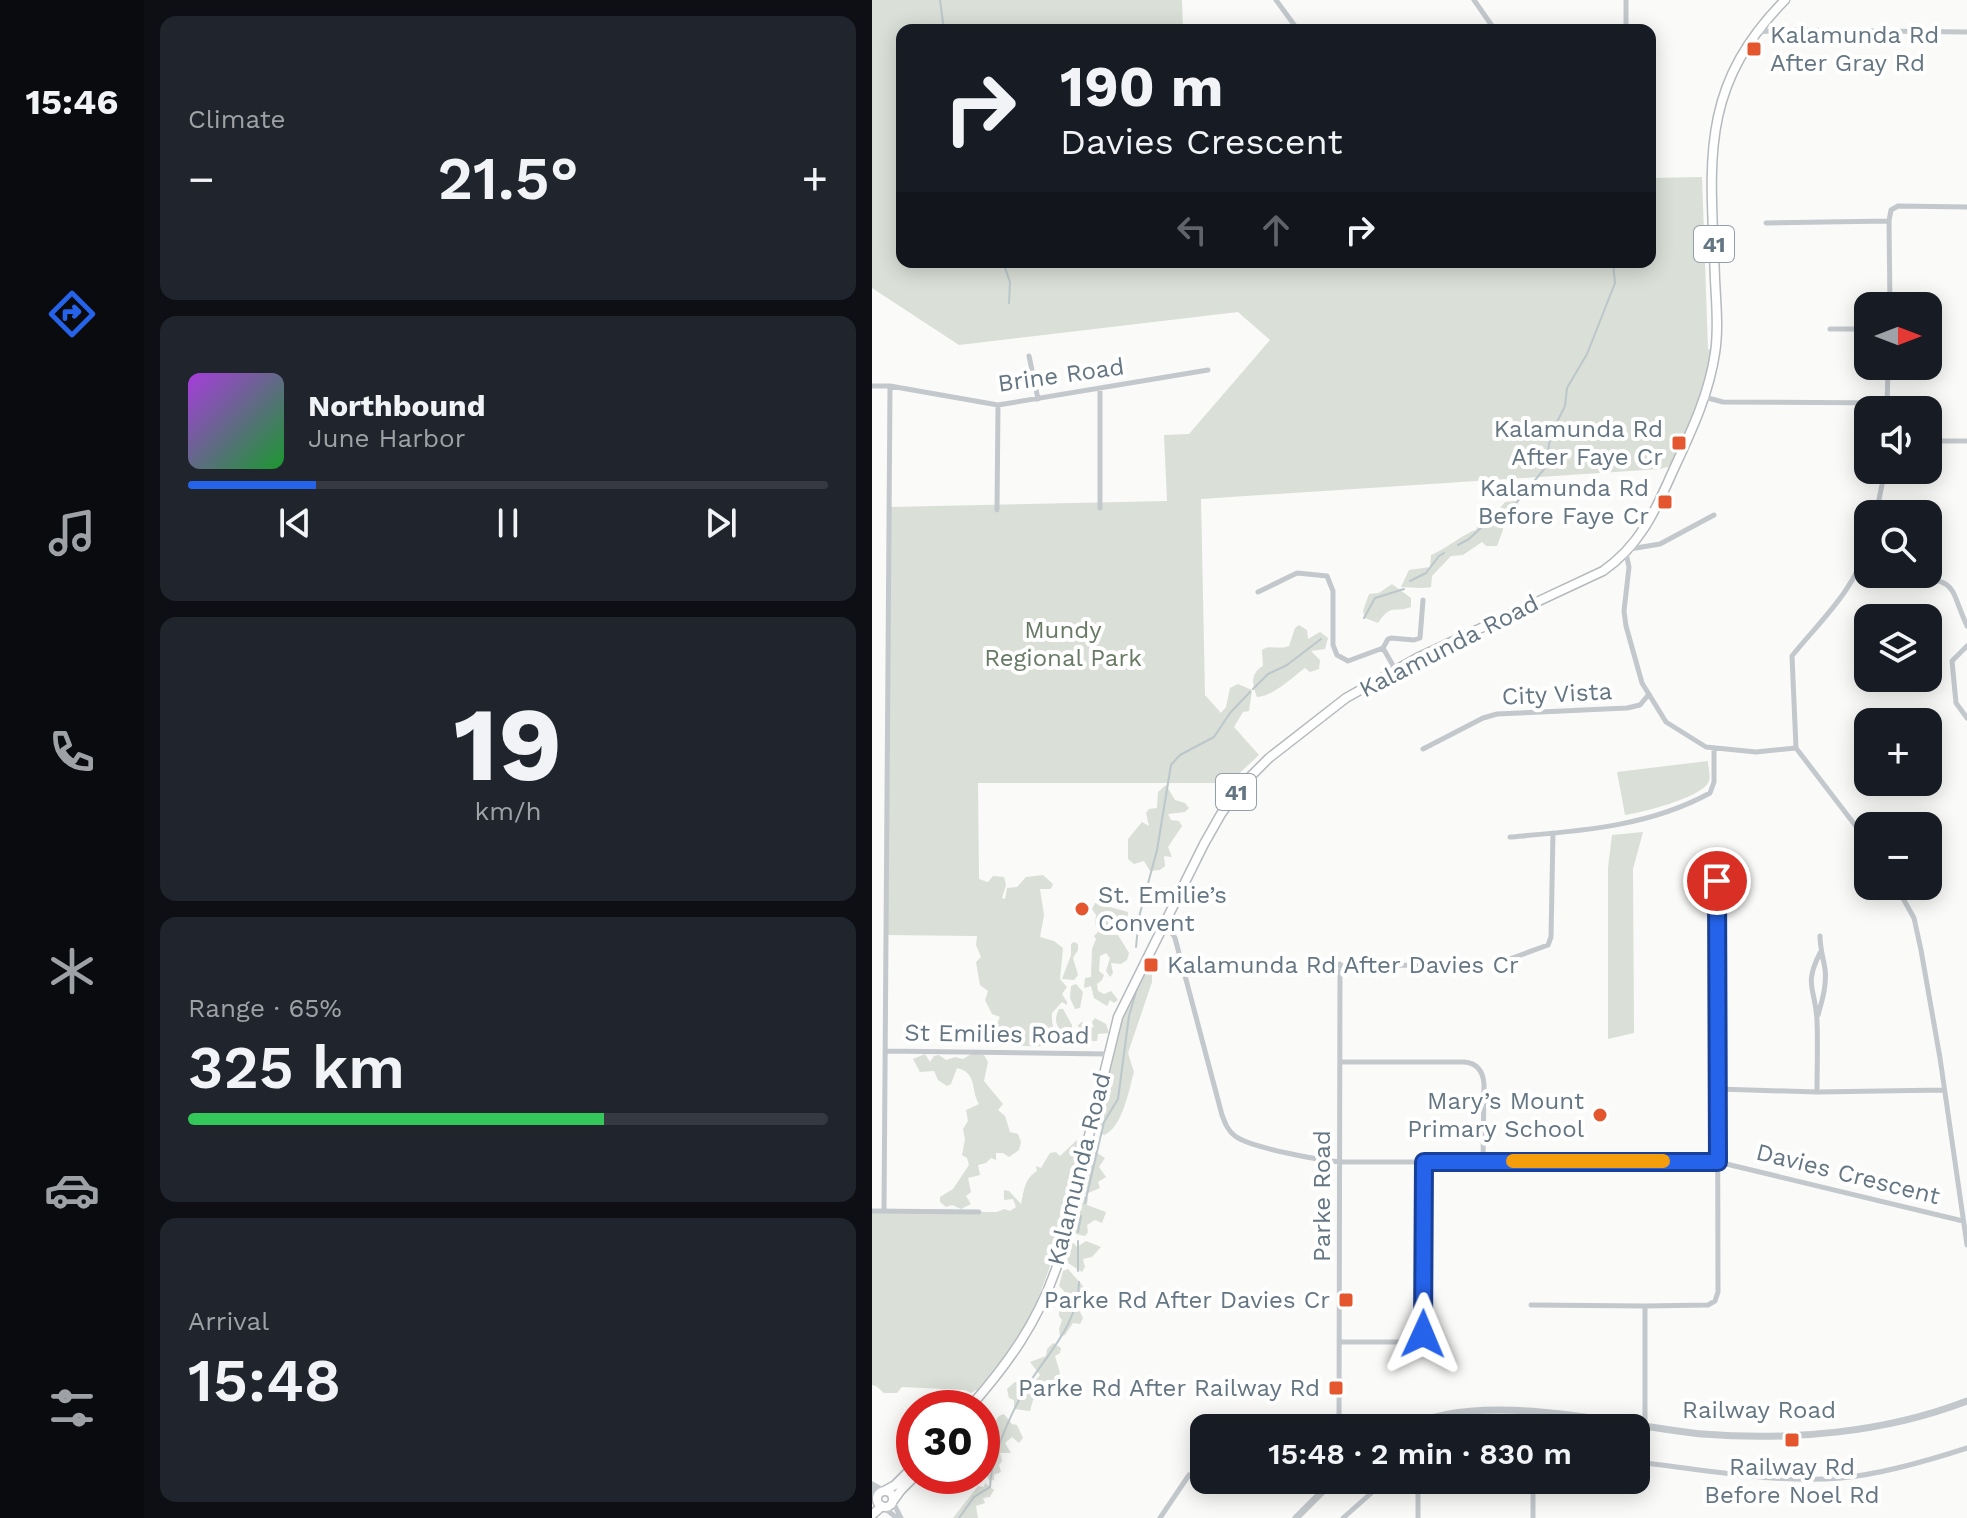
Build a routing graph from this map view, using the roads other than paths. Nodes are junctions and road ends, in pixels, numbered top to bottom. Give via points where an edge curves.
1 (1276, 0) edge
2 (1474, 0) edge
3 (1626, 0) edge
4 (1785, 0) edge
5 (1769, 16) junction
6 (1294, 24) edge
7 (1491, 24) edge
8 (1626, 24) edge
9 (1784, 30) junction
10 (1757, 32) junction
11 (1967, 32) edge
12 (1967, 207) edge
13 (1889, 221) junction
14 (1766, 223) dead end
15 (1890, 292) edge
16 (1830, 329) dead end
17 (1854, 329) edge
18 (1029, 356) dead end
19 (1208, 370) dead end
20 (872, 386) edge
21 (890, 386) junction
22 (1100, 388) junction
23 (1704, 397) junction
24 (1038, 399) junction
25 (998, 405) junction
26 (1854, 406) edge
27 (1942, 441) edge
28 (1967, 441) edge
29 (1100, 508) dead end
30 (997, 510) dead end
31 (1714, 515) dead end
32 (1628, 551) junction
33 (1854, 582) edge
34 (1942, 582) edge
35 (1258, 592) dead end
36 (1423, 600) dead end
37 (1967, 626) edge
38 (1967, 646) edge
39 (1383, 648) junction
40 (1395, 669) junction
41 (1649, 694) junction
42 (1967, 718) edge
43 (1714, 748) junction
44 (1796, 748) junction
45 (1423, 749) dead end
46 (1854, 824) edge
47 (1553, 833) junction
48 (1510, 837) dead end
49 (1717, 851) dead end
50 (1904, 900) edge
51 (1165, 922) junction
52 (1820, 936) dead end
53 (1820, 953) junction
54 (1507, 960) dead end
55 (1340, 964) junction
56 (1431, 965) dead end
57 (1312, 966) dead end
58 (1817, 1016) junction
59 (886, 1051) junction
60 (1107, 1054) junction
61 (1340, 1062) junction
62 (1718, 1089) junction
63 (1944, 1090) junction
64 (1817, 1092) junction
65 (1483, 1161) junction
66 (1340, 1162) junction
67 (1424, 1162) junction
68 (1718, 1162) junction
69 (872, 1211) edge
70 (884, 1211) junction
71 (979, 1212) dead end
72 (1963, 1221) junction
73 (1967, 1245) edge
74 (1531, 1305) dead end
75 (1645, 1306) junction
76 (1420, 1340) dead end
77 (1340, 1342) junction
78 (1401, 1342) dead end
79 (983, 1390) edge
80 (1967, 1401) edge
81 (1339, 1414) edge
82 (1456, 1414) edge
83 (1525, 1414) edge
84 (1644, 1414) edge
85 (1650, 1428) edge
86 (1967, 1448) edge
87 (1650, 1463) edge
88 (1189, 1475) dead end
89 (896, 1484) edge
90 (872, 1485) edge
91 (898, 1494) edge
92 (1320, 1494) edge
93 (1370, 1494) edge
94 (1418, 1494) edge
95 (1533, 1494) edge
96 (879, 1498) edge
97 (893, 1502) junction
98 (872, 1515) edge
99 (899, 1518) edge
100 (1160, 1518) edge
101 (1296, 1518) edge
102 (1343, 1518) edge
103 (1418, 1518) edge
104 (1533, 1518) edge

1 - 6 street
2 - 7 street
3 - 8 street
4 - 5 main road, Kalamunda Road / 41
5 - 9 street
5 - 10 main road, Kalamunda Road / 41
9 - 10 street
9 - 11 street
10 - 23 main road, Kalamunda Road / 41 via 1724,91 1713,137 1717,330
12 - 13 street via 1898,206
13 - 14 street
13 - 15 street
16 - 17 street
18 - 24 street
19 - 22 street, Brine Road
20 - 21 street, Brine Road
21 - 25 street, Brine Road
21 - 59 street
22 - 24 street, Brine Road
22 - 29 street
23 - 26 street
23 - 32 main road, Kalamunda Road / 41 via 1647,527
24 - 25 street, Brine Road
25 - 30 street
27 - 28 street
31 - 32 street via 1660,544
32 - 40 main road, Kalamunda Road / 41 via 1603,571
32 - 41 street via 1626,626
33 - 44 street via 1792,656
34 - 37 street via 1954,590
35 - 39 street via 1297,573 1327,576 1333,591 1337,655 1348,661
36 - 39 street via 1420,638 1391,638
38 - 42 street via 1952,661 1956,703
39 - 40 street
40 - 51 main road, Kalamunda Road / 41 via 1327,711 1251,775 1221,814
41 - 43 street via 1666,722
41 - 45 street, City Vista via 1640,705 1627,708 1497,714
43 - 44 street
43 - 47 street via 1714,782 1702,798 1650,819
44 - 46 street
47 - 48 street
47 - 54 street via 1551,937 1548,945
49 - 62 street
50 - 63 street via 1914,918
51 - 60 main road, Kalamunda Road / 41 via 1118,1017
51 - 66 street, Davies Crescent via 1175,938 1228,1129 1246,1141
52 - 53 street
53 - 58 street via 1824,995
53 - 58 street via 1811,971
55 - 56 street
55 - 57 street
55 - 61 street, Parke Road
58 - 64 street
59 - 60 street, St Emilies Road
59 - 70 street
60 - 79 main road, Kalamunda Road / 41 via 1048,1292 1021,1343
61 - 65 street via 1477,1066 1484,1076
61 - 66 street, Parke Road
62 - 64 street
62 - 68 street
63 - 64 street
63 - 72 street
65 - 67 street, Davies Crescent
65 - 68 street, Davies Crescent
66 - 67 street, Davies Crescent
66 - 77 street, Parke Road
67 - 76 street
68 - 72 street, Davies Crescent
68 - 75 street via 1716,1298 1703,1306
69 - 70 street
70 - 71 street
72 - 73 street
74 - 75 street
75 - 84 street
77 - 78 street
77 - 81 street, Parke Road
80 - 85 street, Railway Road via 1826,1434 1715,1434
82 - 83 street, Railway Road
86 - 87 street via 1837,1478 1792,1479
88 - 100 street
89 - 96 main road
90 - 96 street
91 - 97 main road
92 - 101 street
93 - 102 street
94 - 103 street
95 - 104 street
96 - 97 main road via 890,1506
96 - 97 main road via 892,1494
96 - 98 main road
96 - 99 street
97 - 99 street

